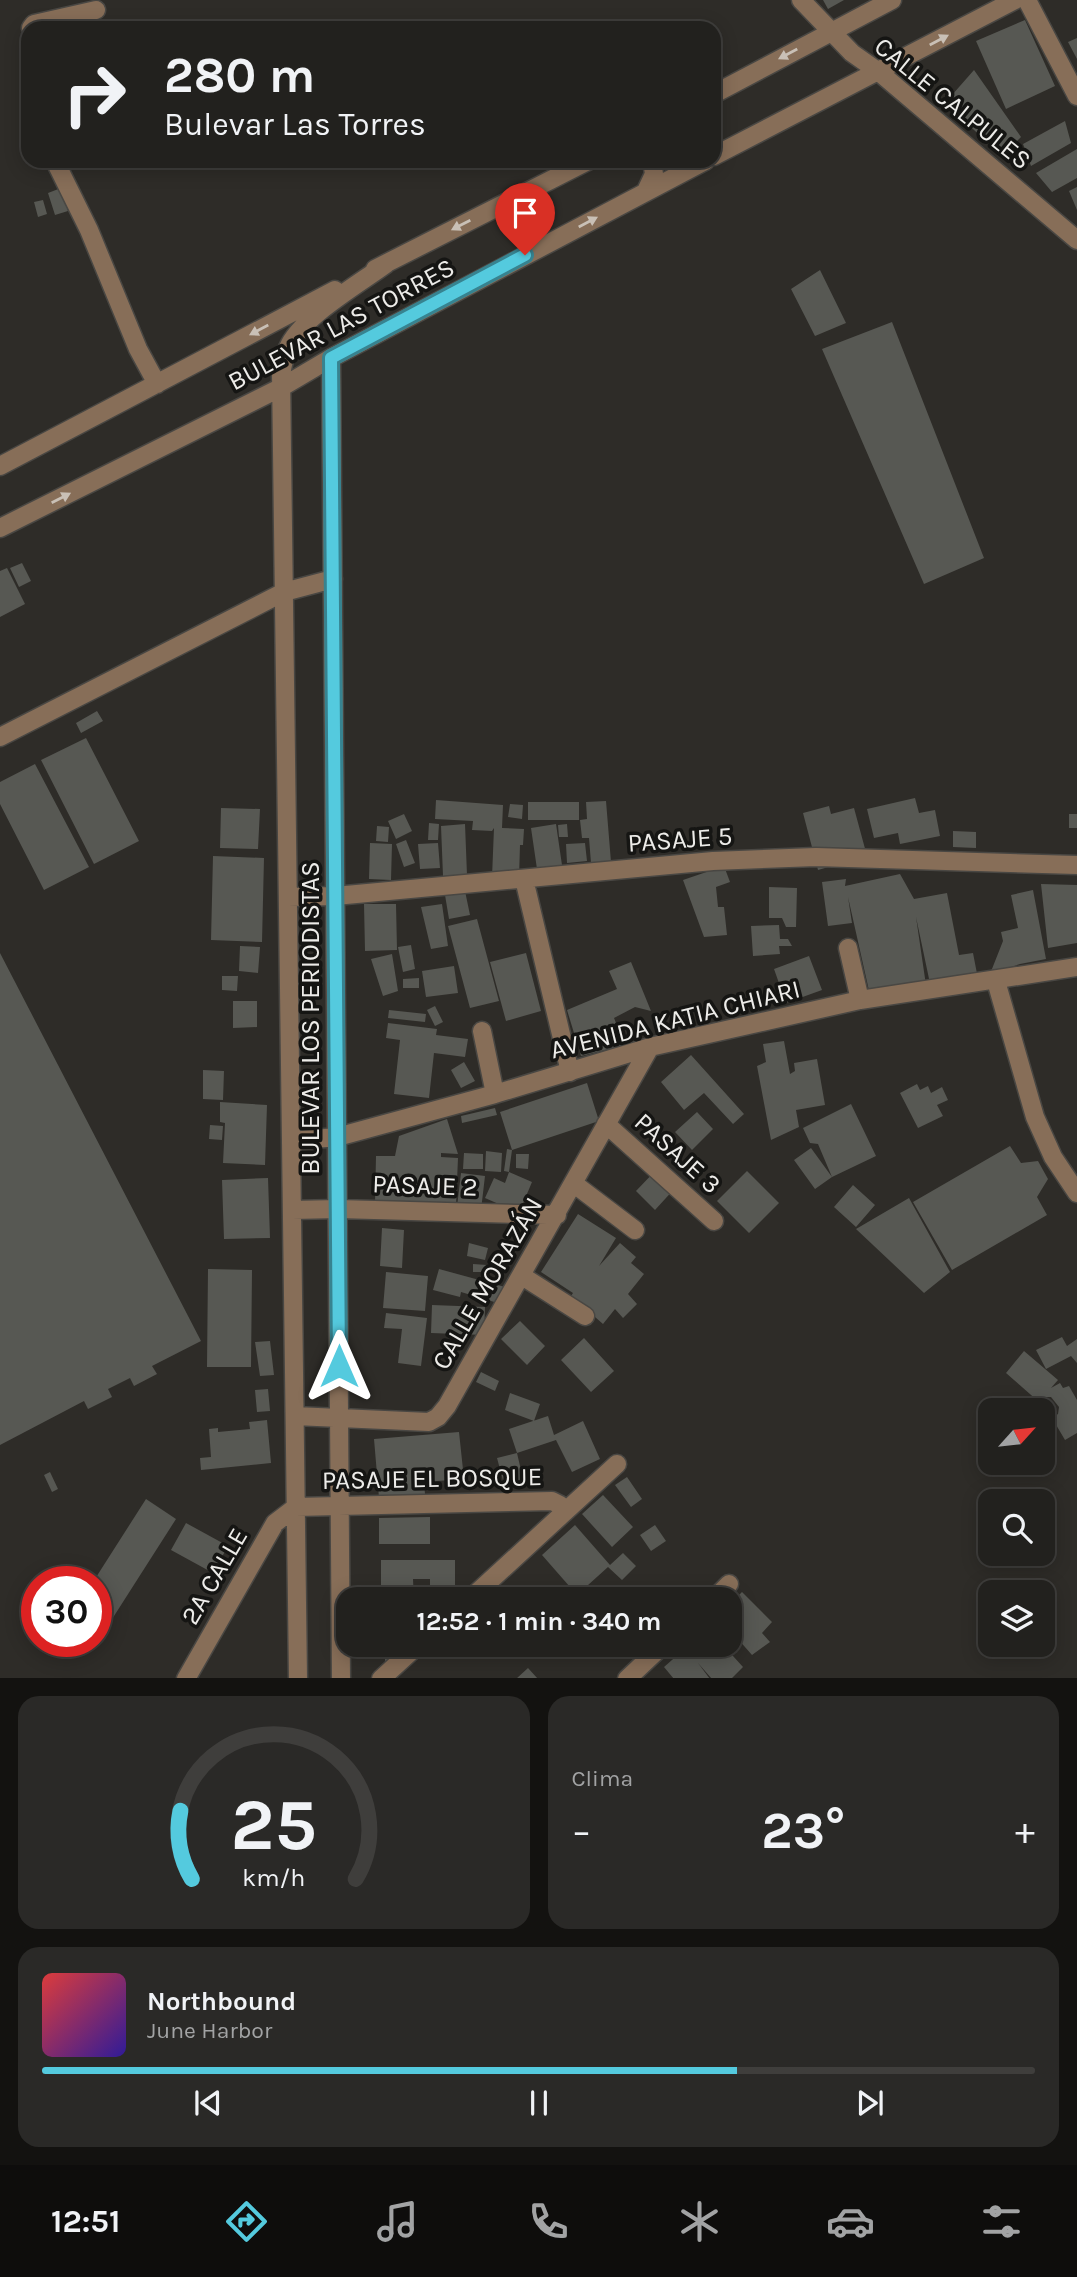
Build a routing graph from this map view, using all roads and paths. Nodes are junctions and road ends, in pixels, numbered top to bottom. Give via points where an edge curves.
1 (800, 0) edge
2 (892, 0) edge
3 (1015, 0) edge
4 (1027, 0) edge
5 (96, 9) dead end
6 (46, 21) edge
7 (829, 32) junction
8 (879, 72) junction
9 (721, 90) edge
10 (1077, 96) edge
11 (721, 152) edge
12 (58, 168) edge
13 (574, 168) edge
14 (653, 168) edge
15 (691, 168) edge
16 (646, 191) junction
17 (1077, 240) edge
18 (386, 264) junction
19 (331, 358) junction
20 (157, 384) junction
21 (282, 387) junction
22 (0, 466) edge
23 (0, 528) edge
24 (333, 579) junction
25 (284, 592) junction
26 (0, 737) edge
27 (1077, 865) edge
28 (524, 879) junction
29 (335, 896) junction
30 (288, 897) junction
31 (848, 948) dead end
32 (1077, 967) edge
33 (996, 981) junction
34 (860, 1000) junction
35 (482, 1031) dead end
36 (650, 1047) junction
37 (570, 1072) junction
38 (495, 1094) junction
39 (606, 1124) junction
40 (337, 1137) junction
41 (291, 1141) junction
42 (573, 1183) junction
43 (1077, 1193) edge
44 (338, 1209) junction
45 (292, 1210) junction
46 (556, 1215) junction
47 (715, 1221) dead end
48 (635, 1230) dead end
49 (522, 1276) junction
50 (585, 1316) dead end
51 (295, 1416) junction
52 (339, 1418) junction
53 (617, 1464) dead end
54 (340, 1506) junction
55 (296, 1507) junction
56 (565, 1512) junction
57 (729, 1584) dead end
58 (483, 1587) edge
59 (726, 1587) edge
60 (405, 1657) edge
61 (650, 1657) edge
62 (186, 1678) edge
63 (298, 1678) edge
64 (341, 1678) edge
65 (381, 1678) edge
66 (627, 1678) edge

1 - 7 street, CALLE CALPULES
2 - 7 street
8 -> 3 street
4 - 10 street
5 - 6 street
7 - 8 street, CALLE CALPULES
7 -> 9 street
8 - 11 street
8 - 17 street, CALLE CALPULES
12 - 20 street
13 -> 18 street, BULEVAR LAS TORRES
14 - 16 street
15 - 16 street, BULEVAR LAS TORRES
19 -> 16 street, BULEVAR LAS TORRES
18 -> 20 street, BULEVAR LAS TORRES
18 - 21 street, BULEVAR LOS PERIODISTAS via 295,334 287,349
19 - 21 street, BULEVAR LAS TORRES
19 - 24 street, BULEVAR LOS PERIODISTAS
20 - 22 street, BULEVAR LAS TORRES
23 -> 21 street, BULEVAR LAS TORRES
21 - 25 street, BULEVAR LOS PERIODISTAS
24 - 25 street
24 - 29 street, BULEVAR LOS PERIODISTAS
25 - 26 street
25 - 30 street, BULEVAR LOS PERIODISTAS
27 - 28 street, PASAJE 5 via 816,857 713,861
28 - 29 street, PASAJE 5
28 - 37 street
29 - 30 street, PASAJE 5
29 - 40 street, BULEVAR LOS PERIODISTAS
30 - 41 street, BULEVAR LOS PERIODISTAS
31 - 34 street
32 - 33 street, AVENIDA KATIA CHIARI
33 - 34 street, AVENIDA KATIA CHIARI
33 - 43 street via 1035,1117 1053,1157
34 - 36 street, AVENIDA KATIA CHIARI
35 - 38 street
36 - 37 street, AVENIDA KATIA CHIARI
36 - 39 street, CALLE MORAZÁN
37 - 38 street, AVENIDA KATIA CHIARI
38 - 40 street, AVENIDA KATIA CHIARI
39 - 42 street, CALLE MORAZÁN
39 - 47 street, PASAJE 3
40 - 41 street, AVENIDA KATIA CHIARI
40 - 44 street, BULEVAR LOS PERIODISTAS
41 - 45 street, BULEVAR LOS PERIODISTAS
42 - 46 street, CALLE MORAZÁN
42 - 48 street
44 - 45 street, PASAJE 2
44 - 46 street, PASAJE 2
44 - 52 street, BULEVAR LOS PERIODISTAS
45 - 51 street, BULEVAR LOS PERIODISTAS
46 - 49 street, CALLE MORAZÁN
49 - 50 street
49 - 52 street, CALLE MORAZÁN via 438,1417 429,1422
51 - 52 street, CALLE MORAZÁN
51 - 55 street, BULEVAR LOS PERIODISTAS
52 - 54 street, BULEVAR LOS PERIODISTAS
53 - 56 street, PASAJE EL BOSQUE
54 - 55 street, PASAJE EL BOSQUE
54 - 56 street, PASAJE EL BOSQUE via 552,1501
54 - 64 street, BULEVAR LOS PERIODISTAS
55 - 62 street, 2A CALLE via 275,1523
55 - 63 street, BULEVAR LOS PERIODISTAS
56 - 58 street, PASAJE EL BOSQUE
57 - 59 street
60 - 65 street
61 - 66 street

